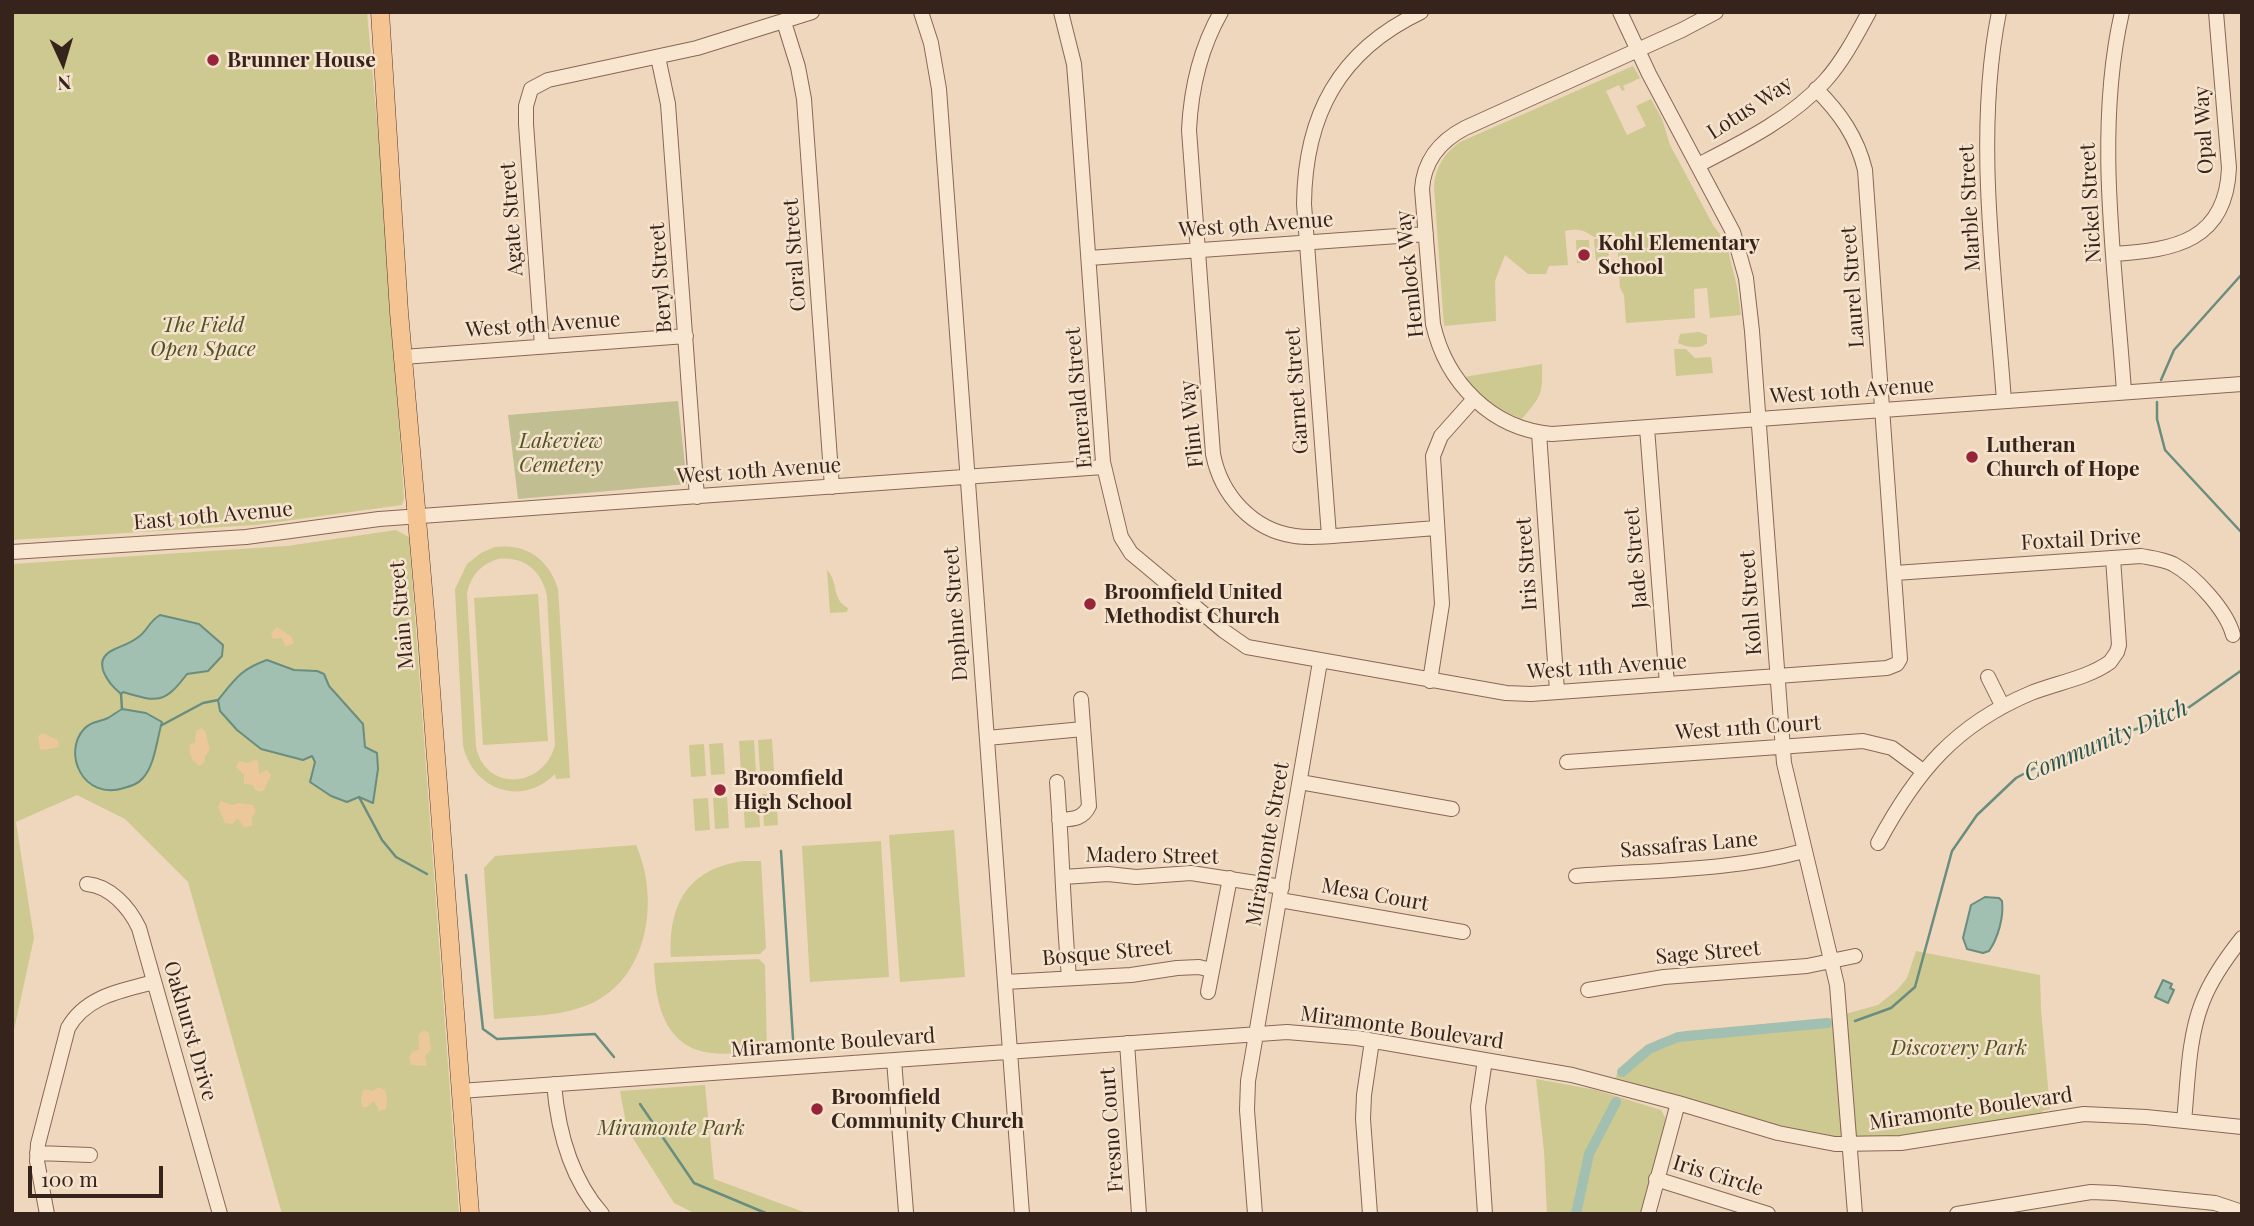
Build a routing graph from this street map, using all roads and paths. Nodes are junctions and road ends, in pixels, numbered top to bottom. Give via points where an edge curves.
1 (380, 12) edge
2 (812, 12) edge
3 (921, 12) edge
4 (1061, 12) edge
5 (1221, 12) edge
6 (1421, 12) edge
7 (1620, 12) edge
8 (1716, 12) edge
9 (1869, 12) edge
10 (1999, 12) edge
11 (2122, 12) edge
12 (2216, 12) edge
13 (783, 22) junction
14 (1637, 50) junction
15 (658, 57) junction
16 (1816, 89) junction
17 (1698, 165) junction
18 (1426, 234) junction
19 (1307, 243) junction
20 (1198, 251) junction
21 (2115, 254) junction
22 (1089, 258) junction
23 (686, 336) junction
24 (542, 346) junction
25 (403, 357) junction
26 (2242, 384) edge
27 (2124, 392) junction
28 (1474, 399) junction
29 (2004, 401) junction
30 (1883, 410) junction
31 (1759, 419) junction
32 (1647, 428) junction
33 (1539, 433) junction
34 (1104, 467) junction
35 (967, 477) junction
36 (832, 487) junction
37 (697, 497) junction
38 (417, 517) junction
39 (1436, 528) junction
40 (1329, 536) junction
41 (12, 552) edge
42 (2113, 558) junction
43 (1895, 573) junction
44 (2232, 635) dead end
45 (1320, 662) junction
46 (1897, 664) joint
47 (1777, 676) junction
48 (1988, 677) dead end
49 (1430, 681) junction
50 (1667, 684) junction
51 (1557, 691) junction
52 (1081, 699) dead end
53 (2002, 705) junction
54 (1083, 729) junction
55 (987, 738) junction
56 (1783, 746) junction
57 (1567, 762) dead end
58 (1923, 771) junction
59 (1056, 782) dead end
60 (1300, 782) junction
61 (1452, 809) dead end
62 (1059, 820) junction
63 (1878, 843) dead end
64 (1804, 851) junction
65 (1576, 876) dead end
66 (1063, 877) junction
67 (1230, 878) junction
68 (87, 884) dead end
69 (1281, 893) junction
70 (1463, 932) dead end
71 (2242, 938) edge
72 (1855, 956) dead end
73 (1831, 961) junction
74 (1212, 970) junction
75 (1069, 977) junction
76 (154, 982) junction
77 (1005, 982) junction
78 (1588, 990) dead end
79 (1208, 992) dead end
80 (1257, 1032) junction
81 (1372, 1041) junction
82 (1127, 1043) junction
83 (1010, 1051) junction
84 (894, 1060) junction
85 (1485, 1060) junction
86 (554, 1084) junction
87 (460, 1091) junction
88 (1678, 1103) junction
89 (2184, 1121) junction
90 (2242, 1127) edge
91 (1849, 1145) junction
92 (37, 1153) junction
93 (90, 1155) dead end
94 (1656, 1179) junction
95 (906, 1212) edge
96 (2242, 1212) edge
97 (47, 1214) edge
98 (220, 1214) edge
99 (470, 1214) edge
100 (602, 1214) edge
101 (1022, 1214) edge
102 (1139, 1214) edge
103 (1255, 1214) edge
104 (1370, 1214) edge
105 (1485, 1214) edge
106 (1647, 1214) edge
107 (1768, 1214) edge
108 (1855, 1214) edge
109 (1957, 1214) edge

1 - 25 main road, Main Street
2 - 13 street
3 - 35 street, Daphne Street via 939,89
4 - 22 street, Emerald Street via 1074,64
5 - 20 street, Flint Way via 1202,51 1190,107
6 - 19 street, Garnet Street via 1378,37 1354,58 1327,98 1306,163
7 - 14 street, Kohl Street
8 - 14 street, Hemlock Way
9 - 16 street, Lotus Way via 1841,60
10 - 29 street, Marble Street via 1987,145
11 - 21 street, Nickel Street via 2109,115
12 - 21 street, Opal Way via 2229,168 2221,204 2204,229 2180,245
13 - 15 street
13 - 36 street, Coral Street via 804,99
14 - 17 street, Kohl Street
14 - 18 street, Hemlock Way via 1446,139 1429,162 1423,180
15 - 23 street, Beryl Street via 668,104
15 - 24 street, Agate Street via 548,80 531,89 526,124
16 - 17 street, Lotus Way via 1772,123
16 - 30 street, Laurel Street via 1853,135 1865,170
17 - 31 street, Kohl Street via 1739,249 1749,295
18 - 19 street, West 9th Avenue
18 - 28 street, Hemlock Way via 1437,339 1453,375
19 - 20 street, West 9th Avenue
19 - 40 street, Garnet Street
20 - 22 street, West 9th Avenue
20 - 40 street, Flint Way via 1213,454 1220,479 1235,502 1263,526 1293,536
21 - 27 street, Nickel Street
22 - 34 street, Emerald Street
23 - 24 street, West 9th Avenue
23 - 37 street, Beryl Street
24 - 25 street, West 9th Avenue
25 - 38 main road, Main Street
26 - 27 street, West 10th Avenue
27 - 29 street, West 10th Avenue
28 - 33 street, West 10th Avenue via 1497,416
28 - 39 street via 1435,448
29 - 30 street, West 10th Avenue
30 - 31 street, West 10th Avenue
30 - 43 street, Laurel Street
31 - 32 street, West 10th Avenue
31 - 47 street, Kohl Street
32 - 33 street, West 10th Avenue
32 - 50 street, Jade Street
33 - 51 street, Iris Street
34 - 35 street, West 10th Avenue
34 - 45 street, Emerald Street via 1121,537 1131,553 1239,643 1257,651
35 - 36 street, West 10th Avenue
35 - 55 street, Daphne Street
36 - 37 street, West 10th Avenue
37 - 38 street, West 10th Avenue
38 - 41 street, East 10th Avenue via 265,535
38 - 87 main road, Main Street
39 - 40 street, Flint Way
39 - 49 street via 1441,604
42 - 43 street, Foxtail Drive
42 - 44 street, Foxtail Drive via 2156,558 2182,569 2223,614
42 - 53 street via 2119,661
43 - 46 street, Laurel Street via 1901,654
45 - 49 street, West 11th Avenue
45 - 60 street, Miramonte Street
46 - 47 street, West 11th Avenue
47 - 50 street, West 11th Avenue
47 - 56 street, Kohl Street
48 - 53 street
49 - 51 street, West 11th Avenue via 1506,693
50 - 51 street, West 11th Avenue
52 - 54 street
53 - 58 street via 1961,734
54 - 55 street
54 - 62 street via 1089,806 1077,819
55 - 77 street, Daphne Street
56 - 57 street, West 11th Court
56 - 58 street, West 11th Court via 1873,742 1900,753
56 - 64 street, Kohl Street
58 - 63 street
59 - 62 street
60 - 61 street
60 - 69 street, Miramonte Street
62 - 66 street
64 - 65 street, Sassafras Lane via 1739,864
64 - 73 street, Kohl Street
66 - 67 street, Madero Street via 1191,873
66 - 75 street
67 - 69 street, Madero Street
67 - 74 street
68 - 76 street, Oakhurst Drive via 104,889 133,917
69 - 70 street, Mesa Court
69 - 80 street, Miramonte Street
71 - 89 street via 2201,1005
72 - 73 street, Sage Street
73 - 78 street, Sage Street via 1674,976
73 - 91 street, Kohl Street via 1841,1014
74 - 75 street, Bosque Street via 1177,968
74 - 79 street
75 - 77 street, Bosque Street
76 - 92 street via 100,998 71,1022
76 - 98 street, Oakhurst Drive
77 - 83 street, Daphne Street
80 - 81 street, Miramonte Boulevard
80 - 82 street, Miramonte Boulevard
80 - 103 street, Miramonte Street via 1247,1103
81 - 85 street, Miramonte Boulevard
81 - 104 street via 1363,1119
82 - 83 street, Miramonte Boulevard
82 - 102 street, Fresno Court
83 - 84 street, Miramonte Boulevard
83 - 101 street, Daphne Street
84 - 86 street, Miramonte Boulevard
84 - 95 street
85 - 88 street, Miramonte Boulevard via 1572,1075
85 - 105 street via 1478,1107
86 - 87 street, Miramonte Boulevard
86 - 100 street via 569,1158
87 - 99 main road, Main Street
88 - 91 street, Miramonte Boulevard via 1778,1133
88 - 94 street, Iris Circle
89 - 90 street, Miramonte Boulevard
89 - 91 street, Miramonte Boulevard via 2084,1114 1921,1141
91 - 108 street, Kohl Street
92 - 93 street
92 - 97 street
94 - 106 street, Iris Circle
94 - 107 street, Iris Circle
96 - 109 street via 2215,1203 2091,1192

